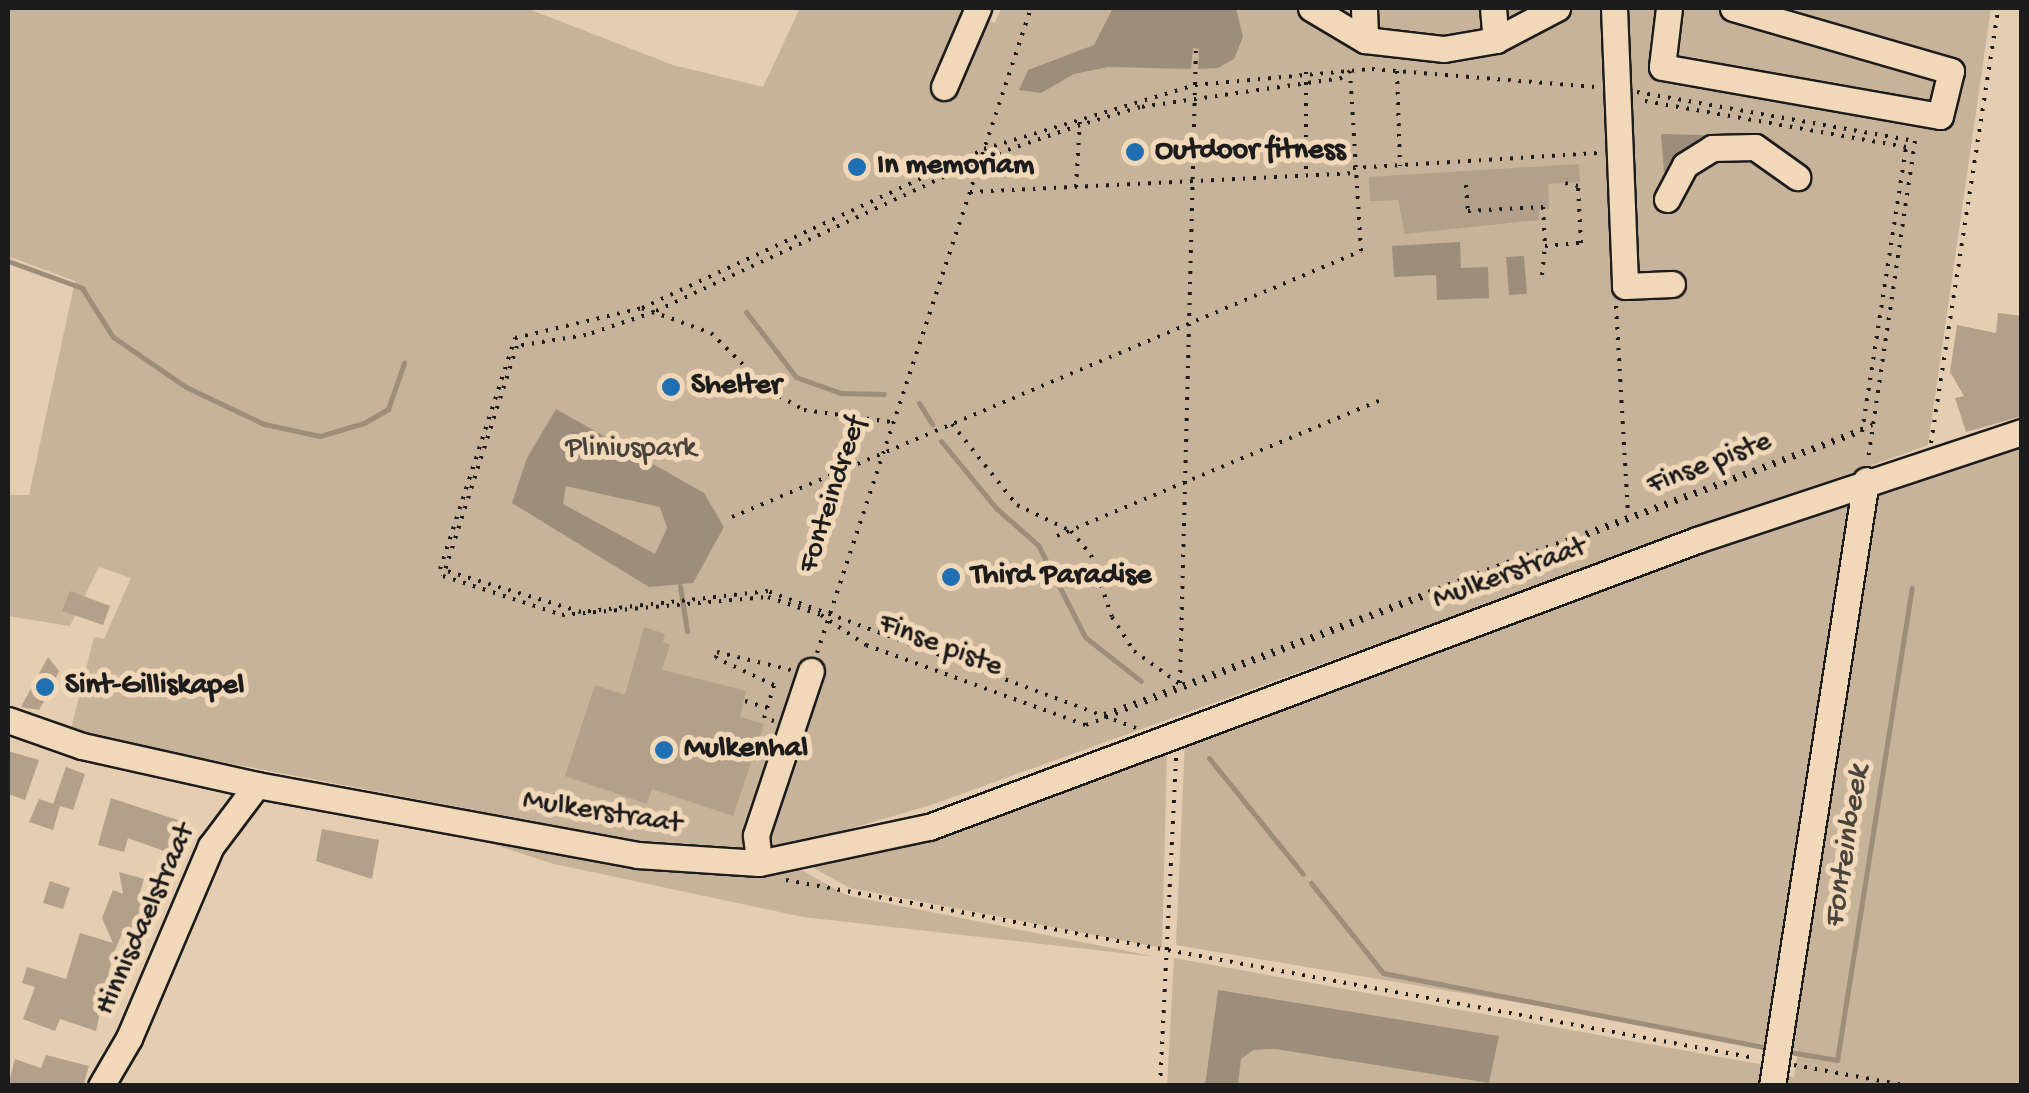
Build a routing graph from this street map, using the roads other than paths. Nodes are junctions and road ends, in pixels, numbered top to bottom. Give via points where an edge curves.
1 (978, 8) edge
2 (1311, 8) edge
3 (1364, 8) edge
4 (1493, 8) edge
5 (1557, 8) edge
6 (1614, 8) edge
7 (1669, 8) edge
8 (1733, 8) edge
9 (1365, 40) junction
10 (1496, 40) junction
11 (944, 87) dead end
12 (1797, 178) dead end
13 (1667, 199) dead end
14 (1672, 284) dead end
15 (2022, 432) edge
16 (1866, 480) junction
17 (810, 673) road end
18 (8, 720) edge
19 (256, 785) junction
20 (760, 862) junction
21 (1774, 1074) edge
22 (102, 1086) edge

1 - 11 street
2 - 9 street
3 - 9 street
4 - 10 street
5 - 10 street
6 - 14 street via 1625,286
7 - 8 street via 1662,67 1940,116 1951,71
9 - 10 street via 1444,50
12 - 13 street via 1756,146 1712,148 1685,165
15 - 16 street, Mulkerstraat
16 - 20 street, Mulkerstraat via 929,827
16 - 21 street
17 - 20 street via 756,835
18 - 19 street, Mulkerstraat via 82,746
19 - 20 street, Mulkerstraat via 636,855
19 - 22 street, Hinnisdaelstraat via 210,846

